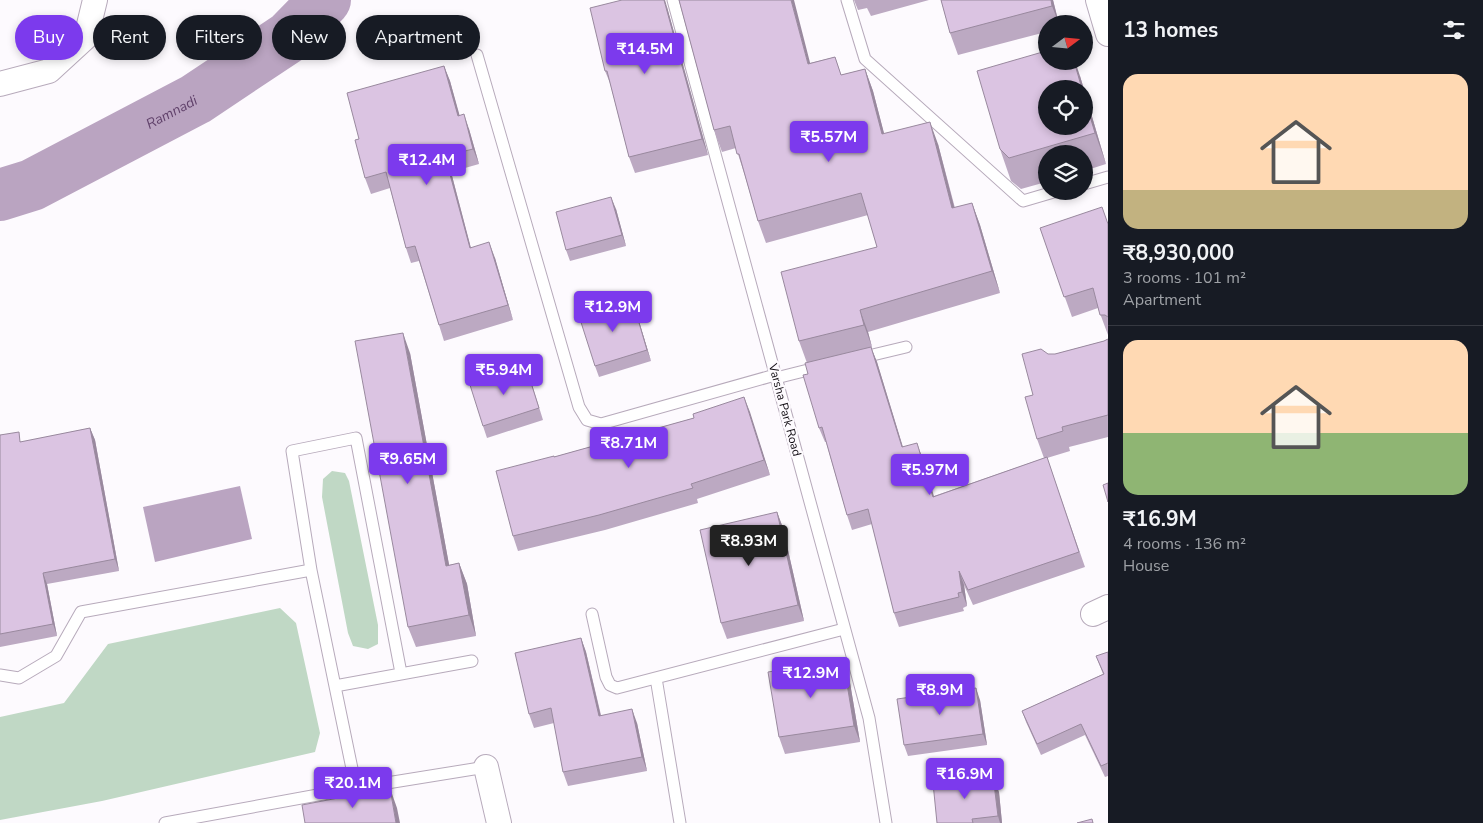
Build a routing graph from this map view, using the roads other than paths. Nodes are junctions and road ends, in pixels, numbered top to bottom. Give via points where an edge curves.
1 (95, 0) edge
2 (673, 0) edge
3 (847, 0) edge
4 (1098, 0) edge
5 (1108, 34) edge
6 (478, 60) edge
7 (0, 84) edge
8 (1108, 178) edge
9 (1093, 182) edge
10 (1038, 197) edge
11 (906, 347) dead end
12 (850, 360) edge
13 (832, 365) edge
14 (776, 376) junction
15 (311, 570) junction
16 (592, 614) dead end
17 (844, 629) junction
18 (472, 661) dead end
19 (401, 673) junction
20 (0, 675) edge
21 (656, 678) junction
22 (335, 686) junction
23 (486, 767) joint
24 (356, 788) junction
25 (165, 823) edge
26 (499, 823) edge
27 (680, 823) edge
28 (886, 823) edge

1 - 7 street via 86,37 49,71
2 - 14 lane, Varsha Park Road
3 - 10 lane via 865,59 1023,201
4 - 5 street
6 - 14 lane via 579,407 587,420 601,424
8 - 9 lane
11 - 12 lane
13 - 14 lane
14 - 17 lane, Varsha Park Road
15 - 19 lane via 292,451 356,438
15 - 20 lane via 81,612 56,656 19,678
15 - 22 lane
16 - 21 lane via 610,685 617,688
17 - 21 lane
17 - 28 lane, Varsha Park Road via 869,718
18 - 19 lane
19 - 22 lane
21 - 27 lane
22 - 24 lane
23 - 24 lane
23 - 26 street
24 - 25 lane

